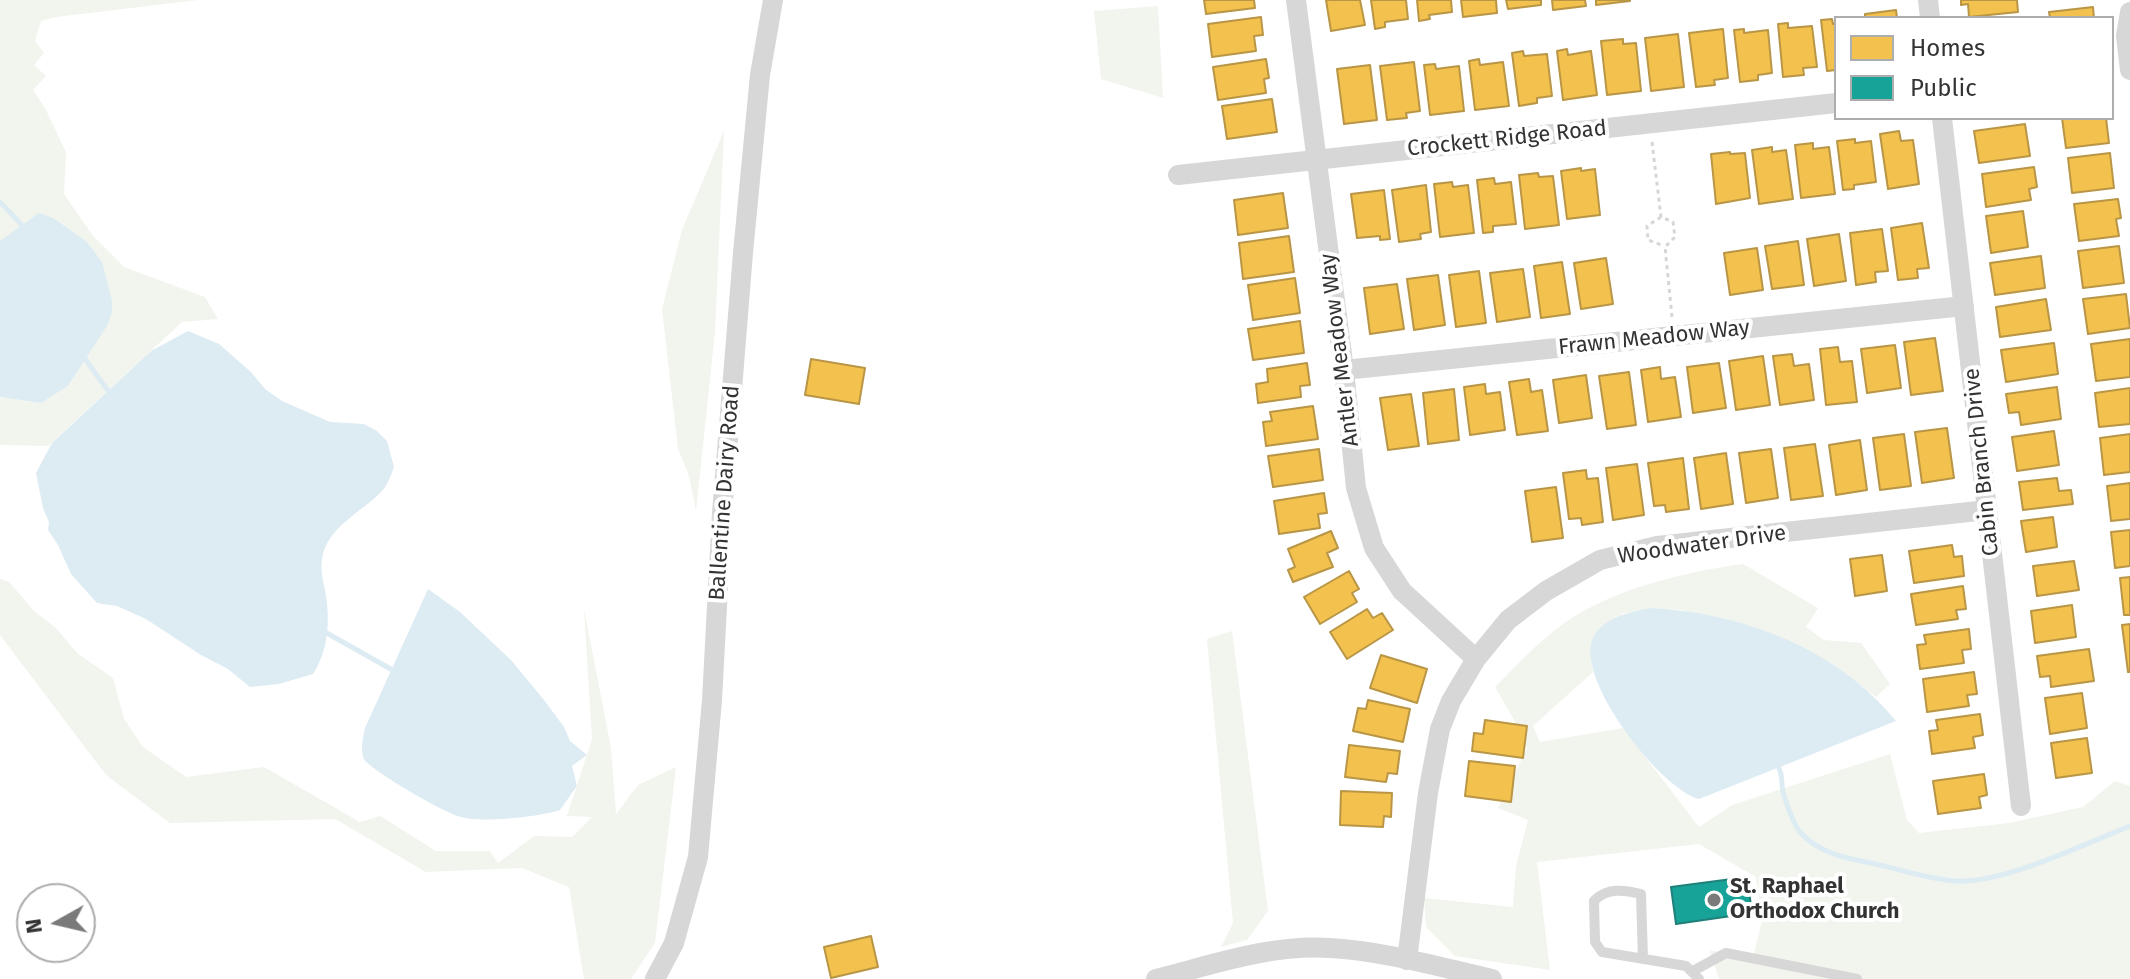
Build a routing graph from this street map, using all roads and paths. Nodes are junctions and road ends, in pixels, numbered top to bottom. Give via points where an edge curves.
1 (773, 0) edge
2 (1296, 0) edge
3 (2130, 12) edge
4 (2130, 72) edge
5 (1834, 103) edge
6 (1942, 120) edge
7 (1652, 142) dead end
8 (1317, 160) junction
9 (1178, 175) dead end
10 (1661, 217) junction
11 (1665, 247) junction
12 (1964, 306) junction
13 (1672, 321) dead end
14 (1344, 370) junction
15 (1987, 510) junction
16 (1476, 659) junction
17 (2021, 806) dead end
18 (1643, 959) junction
19 (1407, 960) junction
20 (1696, 975) edge
21 (655, 979) edge
22 (1156, 979) edge
23 (1492, 979) edge
24 (1857, 979) edge

1 - 21 street, Ballentine Dairy Road via 760,75 743,253 698,857 674,943
2 - 8 street, Antler Meadow Way
3 - 4 street
5 - 8 street, Crockett Ridge Road
6 - 12 street, Cabin Branch Drive
7 - 10 path
8 - 9 street, Crockett Ridge Road
8 - 14 street, Antler Meadow Way
10 - 11 path via 1673,222 1675,237
10 - 11 path via 1647,226 1648,240
11 - 13 path
12 - 14 street, Frawn Meadow Way
12 - 15 street, Cabin Branch Drive
14 - 16 street, Antler Meadow Way via 1356,488 1374,548 1402,591
15 - 16 street, Woodwater Drive via 1657,546 1600,560 1508,620
15 - 17 street, Cabin Branch Drive
16 - 19 street, Woodwater Drive via 1440,729
18 - 18 lane via 1602,952 1595,942 1594,901 1600,895 1622,889 1641,894
18 - 20 lane via 1686,966
19 - 22 street via 1330,948 1285,949
19 - 23 street
20 - 24 lane via 1726,953

